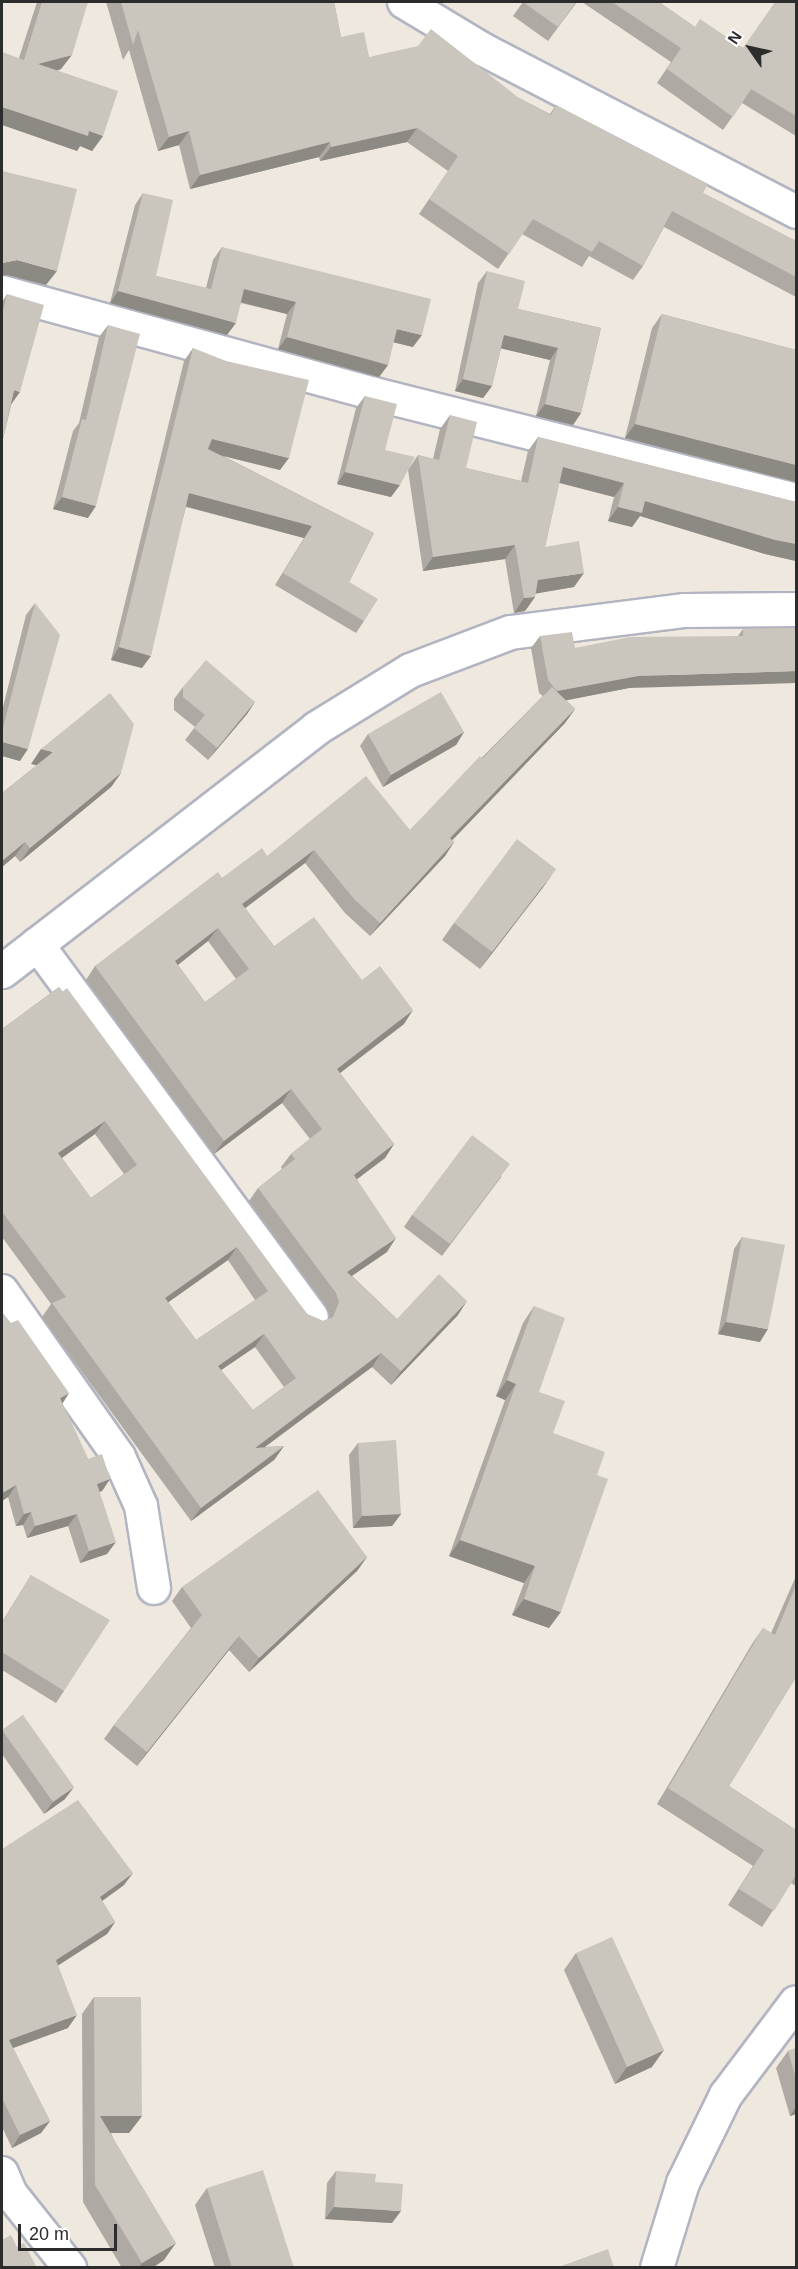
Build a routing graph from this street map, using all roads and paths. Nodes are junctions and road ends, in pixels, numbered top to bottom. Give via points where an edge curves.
1 (404, 2) edge
2 (796, 212) edge
3 (2, 292) edge
4 (796, 500) edge
5 (796, 609) edge
6 (37, 944) junction
7 (2, 971) edge
8 (2, 1291) edge
9 (312, 1317) edge
10 (154, 1588) dead end
11 (796, 2002) edge
12 (2, 2173) edge
13 (70, 2268) edge
14 (657, 2268) edge

1 - 2 street via 484,50
3 - 4 street via 374,394
5 - 6 street via 685,610 510,632 410,670 316,728
6 - 7 street
6 - 9 street
8 - 10 street via 119,1457 141,1506
11 - 14 street via 726,2095 683,2183
12 - 13 street via 11,2194

